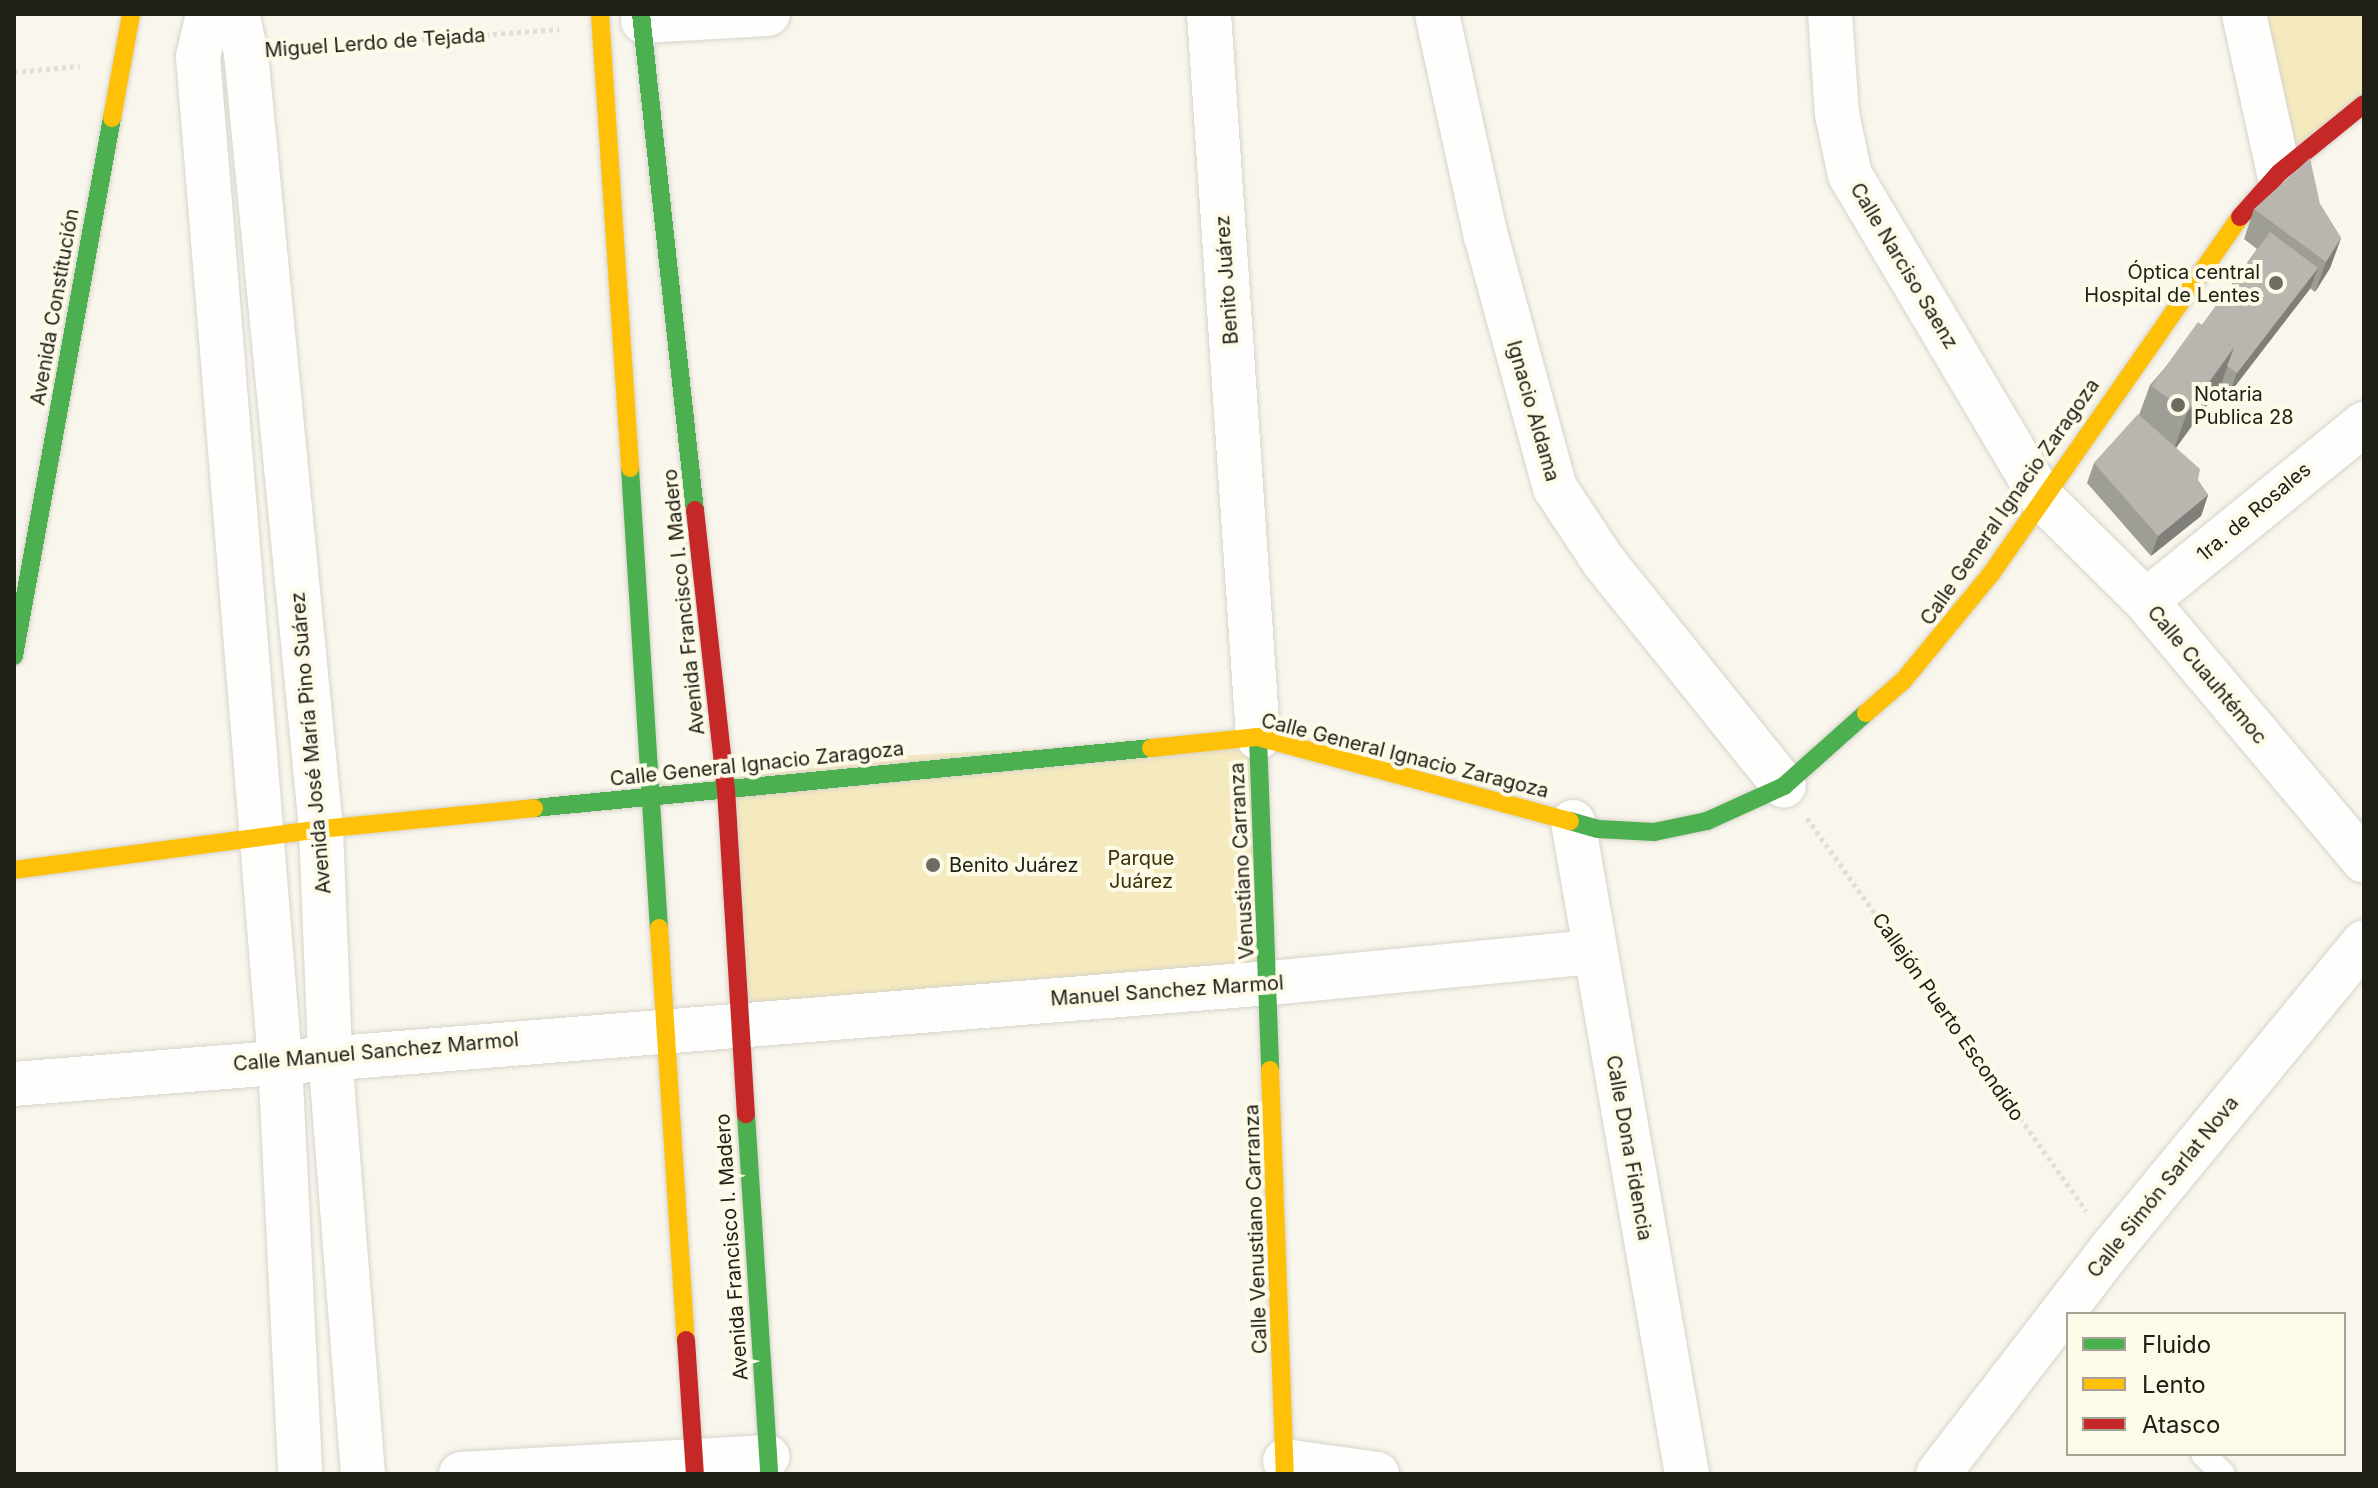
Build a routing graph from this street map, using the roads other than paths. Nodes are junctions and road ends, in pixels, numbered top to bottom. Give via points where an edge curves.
1 (131, 14) edge
2 (208, 14) edge
3 (768, 14) edge
4 (1209, 14) edge
5 (1437, 14) edge
6 (1830, 14) edge
7 (2244, 14) edge
8 (642, 17) edge
9 (600, 20) edge
10 (242, 34) edge
11 (2364, 104) edge
12 (2364, 125) edge
13 (2316, 140) junction
14 (2279, 173) junction
15 (2364, 424) edge
16 (2041, 497) junction
17 (2146, 601) junction
18 (14, 656) edge
19 (1258, 737) junction
20 (1784, 786) junction
21 (726, 789) junction
22 (651, 797) junction
23 (1573, 822) junction
24 (321, 829) junction
25 (262, 838) junction
26 (2364, 861) edge
27 (14, 870) edge
28 (2364, 942) edge
29 (1594, 952) junction
30 (1270, 983) junction
31 (739, 1024) junction
32 (667, 1028) junction
33 (330, 1055) junction
34 (280, 1060) junction
35 (14, 1084) edge
36 (2068, 1312) edge
37 (2066, 1315) edge
38 (2205, 1456) edge
39 (769, 1466) edge
40 (695, 1468) edge
41 (1285, 1468) edge
42 (300, 1474) edge
43 (363, 1474) edge
44 (461, 1474) edge
45 (1377, 1474) edge
46 (1687, 1474) edge
47 (1938, 1474) edge
48 (2223, 1474) edge

1 - 18 street, Avenida Constitución
2 - 25 street via 198,57
3 - 8 street
4 - 19 street, Benito Juárez
5 - 20 street, Ignacio Aldama via 1500,294 1555,488 1604,562
6 - 16 street, Calle Narciso Saenz via 1837,114 1850,175
7 - 14 street
8 - 21 street, Avenida Francisco I. Madero
9 - 22 street, Avenida Francisco I. Madero
10 - 24 street, Avenida José María Pino Suárez
11 - 13 street, Calle General Ignacio Zaragoza
12 - 13 lane
13 - 14 street, Calle General Ignacio Zaragoza
14 - 16 street, Calle General Ignacio Zaragoza via 2240,217
15 - 17 street, 1ra. de Rosales
16 - 17 street, Calle Cuauhtémoc
16 - 20 street, Calle General Ignacio Zaragoza via 1937,643
17 - 26 street, Calle Cuauhtémoc
19 - 21 street, Calle General Ignacio Zaragoza
19 - 23 street, Calle General Ignacio Zaragoza
19 - 30 street, Venustiano Carranza
20 - 23 street, Calle General Ignacio Zaragoza via 1732,812 1683,828 1625,833
21 - 22 street, Calle General Ignacio Zaragoza
21 - 31 street, Avenida Francisco I. Madero
22 - 24 street, Calle General Ignacio Zaragoza
22 - 32 street, Avenida Francisco I. Madero
23 - 29 street, Calle Dona Fidencia
24 - 25 street, Calle General Ignacio Zaragoza
24 - 33 street, Avenida José María Pino Suárez
25 - 27 street, Calle General Ignacio Zaragoza
25 - 34 street
28 - 36 street, Calle Simón Sarlat Nova via 2112,1248
29 - 30 street, Manuel Sanchez Marmol
29 - 46 street, Calle Dona Fidencia
30 - 31 street, Manuel Sanchez Marmol
30 - 41 street, Calle Venustiano Carranza
31 - 32 street, Calle Manuel Sanchez Marmol
31 - 39 street, Avenida Francisco I. Madero
32 - 33 street, Calle Manuel Sanchez Marmol
32 - 40 street, Avenida Francisco I. Madero
33 - 34 street, Calle Manuel Sanchez Marmol
33 - 43 street, Avenida José María Pino Suárez
34 - 35 street, Calle Manuel Sanchez Marmol
34 - 42 street
37 - 47 street, Calle Simón Sarlat Nova
38 - 48 lane
39 - 40 street
40 - 44 street
41 - 45 street

